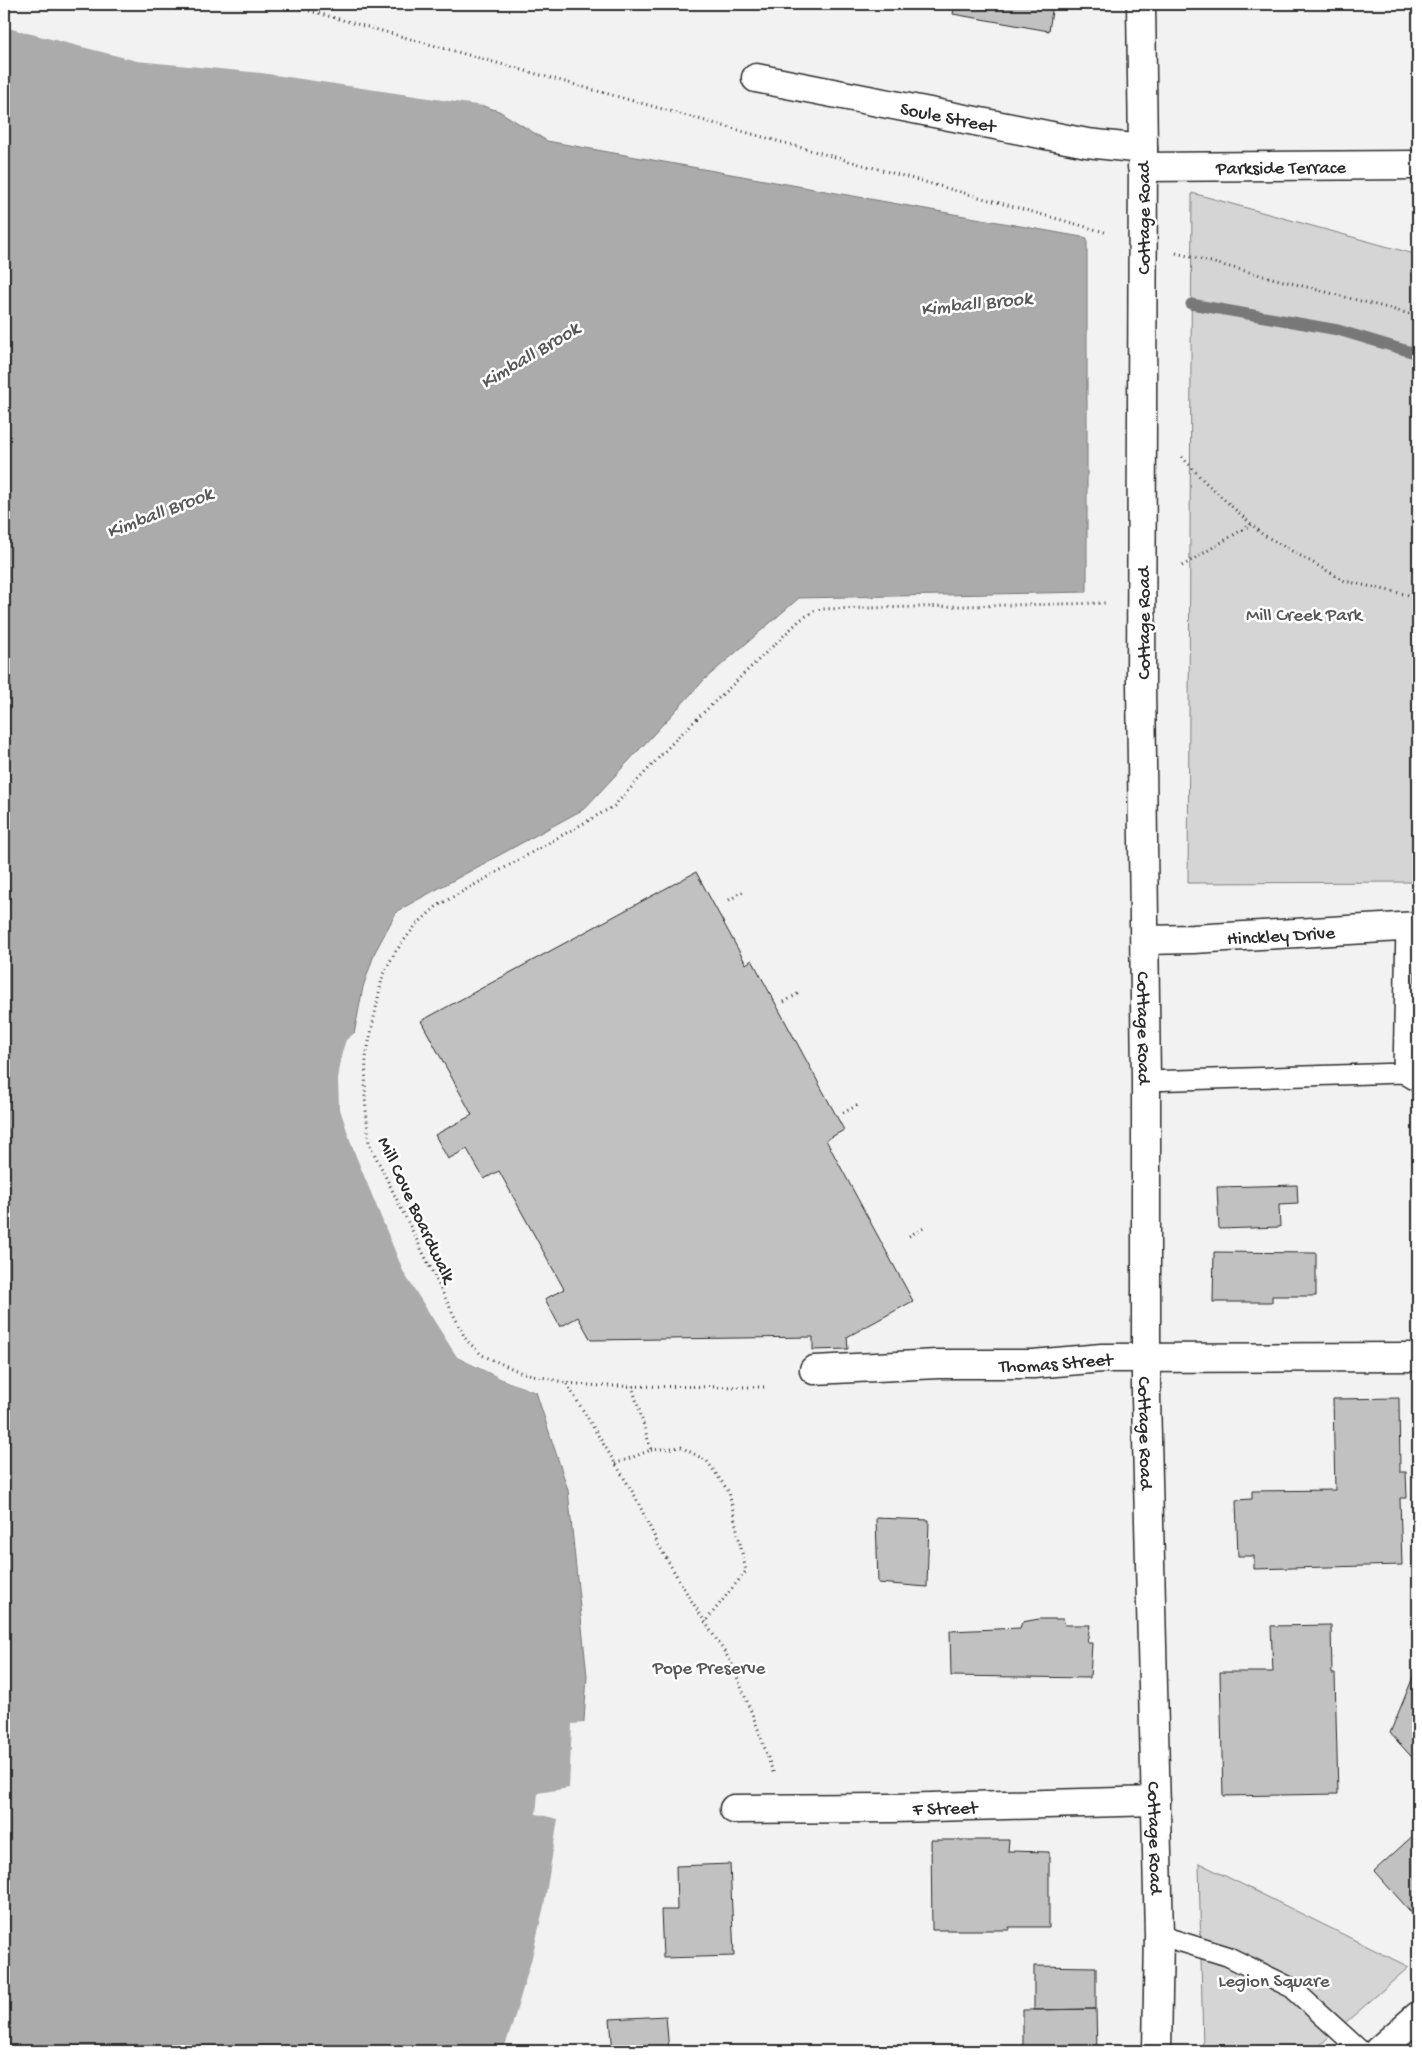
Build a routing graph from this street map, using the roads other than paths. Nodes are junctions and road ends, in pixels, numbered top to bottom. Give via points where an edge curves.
1 (1141, 4) edge
2 (756, 78) dead end
3 (1142, 158) junction
4 (1418, 166) edge
5 (1412, 926) edge
6 (1145, 940) junction
7 (1411, 1077) edge
8 (1146, 1081) junction
9 (1147, 1357) junction
10 (1418, 1357) edge
11 (814, 1370) dead end
12 (1156, 1801) junction
13 (734, 1809) dead end
14 (1159, 1935) junction
15 (1418, 2016) edge
16 (1157, 2051) edge
17 (1361, 2051) edge
18 (1378, 2051) edge

1 - 3 street, Cottage Road
2 - 3 street, Soule Street via 1077,141
3 - 4 street, Parkside Terrace
3 - 6 street, Cottage Road via 1141,682
5 - 6 street, Hinckley Drive
5 - 7 lane
6 - 8 street, Cottage Road
7 - 8 lane
8 - 9 street, Cottage Road
9 - 10 street, Thomas Street
9 - 11 street, Thomas Street via 1033,1364 938,1364
9 - 12 street, Cottage Road
12 - 13 street, F Street
12 - 14 street, Cottage Road
14 - 16 street, Cottage Road
14 - 17 lane via 1227,1956 1292,1988
15 - 18 street

